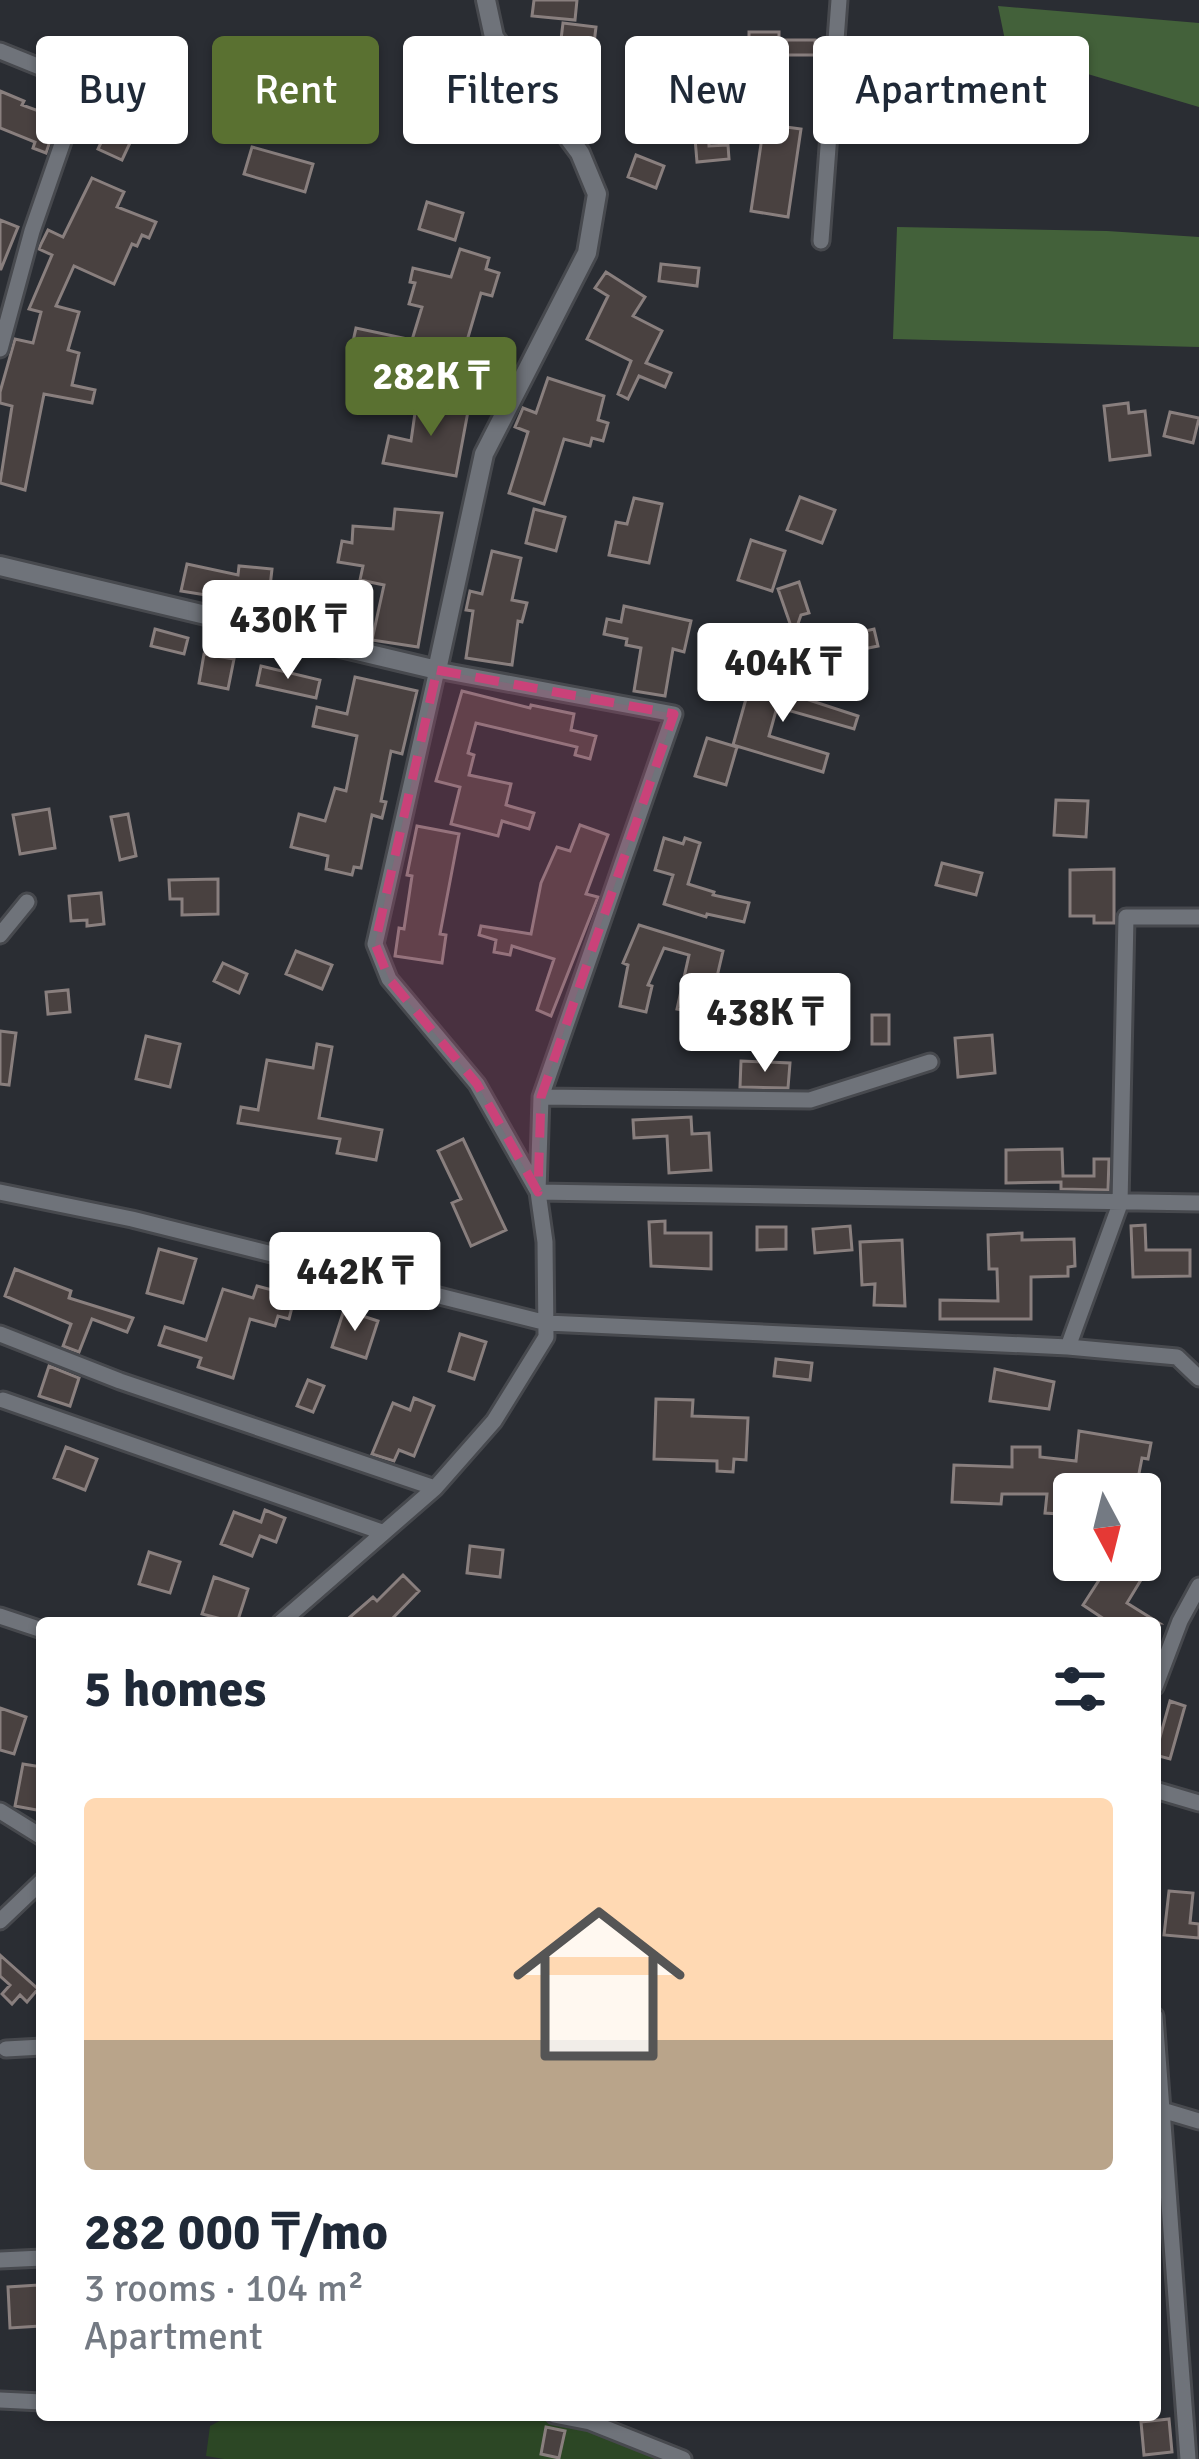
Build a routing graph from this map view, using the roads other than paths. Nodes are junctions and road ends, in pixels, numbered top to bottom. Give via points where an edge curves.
1 (485, 0) edge
2 (839, 0) edge
3 (0, 51) edge
4 (821, 241) dead end
5 (0, 349) edge
6 (0, 566) edge
7 (437, 670) junction
8 (26, 902) dead end
9 (1199, 917) edge
10 (0, 935) edge
11 (930, 1062) dead end
12 (541, 1097) junction
13 (0, 1192) edge
14 (538, 1192) junction
15 (1199, 1203) edge
16 (1120, 1204) junction
17 (548, 1323) junction
18 (0, 1334) edge
19 (1068, 1347) junction
20 (1199, 1378) edge
21 (3, 1400) edge
22 (435, 1488) junction
23 (382, 1532) junction
24 (1199, 1586) edge
25 (0, 1616) edge
26 (287, 1617) edge
27 (36, 1628) edge
28 (1161, 1671) edge
29 (1161, 1792) edge
30 (1199, 1803) edge
31 (0, 1811) edge
32 (36, 1834) edge
33 (36, 1888) edge
34 (0, 1921) edge
35 (36, 2048) edge
36 (6, 2049) dead end
37 (1161, 2097) edge
38 (1162, 2110) junction
39 (1199, 2121) edge
40 (36, 2258) edge
41 (0, 2260) edge
42 (0, 2400) edge
43 (36, 2402) edge
44 (585, 2421) edge
45 (683, 2459) edge
46 (1188, 2459) edge

1 - 7 street via 494,37 580,153 597,194 587,253 484,454
2 - 4 street
3 - 5 street via 62,76 79,98
6 - 7 street
7 - 12 street via 674,714
7 - 14 street via 375,944 389,979 477,1084
8 - 10 street
9 - 16 street via 1126,916
11 - 12 street via 811,1100
12 - 14 street
13 - 17 street
14 - 16 street
14 - 17 street
15 - 16 street
16 - 19 street
17 - 19 street
17 - 22 street via 494,1421
18 - 22 street
19 - 20 street via 1177,1357
21 - 23 street
22 - 23 street
23 - 26 street
24 - 28 street
25 - 27 street
29 - 30 street
31 - 32 street
33 - 34 street
35 - 36 street
37 - 38 street
38 - 39 street
38 - 46 street
40 - 41 street
42 - 43 street
44 - 45 street

